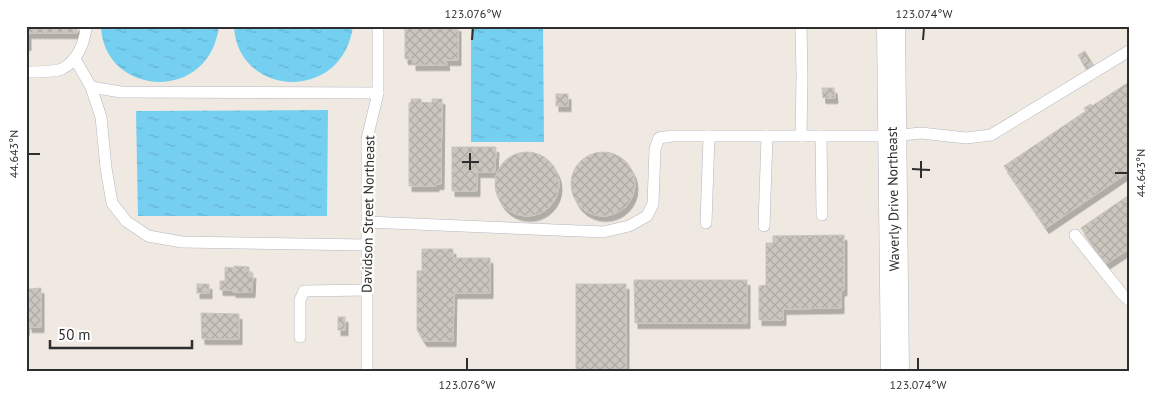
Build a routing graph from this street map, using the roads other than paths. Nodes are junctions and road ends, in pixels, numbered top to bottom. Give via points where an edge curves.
1 (86, 26) edge
2 (378, 26) edge
3 (801, 26) edge
4 (891, 26) edge
5 (1129, 51) edge
6 (75, 59) junction
7 (26, 72) edge
8 (91, 87) junction
9 (378, 93) junction
10 (709, 136) junction
11 (767, 136) junction
12 (801, 136) junction
13 (821, 136) junction
14 (892, 136) junction
15 (822, 215) dead end
16 (367, 222) junction
17 (706, 223) dead end
18 (764, 226) dead end
19 (1075, 236) dead end
20 (367, 245) junction
21 (367, 290) junction
22 (1129, 300) edge
23 (300, 337) dead end
24 (367, 372) edge
25 (895, 372) edge

1 - 6 lane via 86,34
2 - 9 lane, Davidson Street Northeast
3 - 12 lane
4 - 14 street, Waverly Drive Northeast
5 - 14 lane via 991,135 966,138 921,133
6 - 7 lane via 61,69
6 - 8 lane
8 - 9 lane via 121,92
8 - 20 lane via 101,117 112,204 126,221 148,236 182,242
9 - 16 lane, Davidson Street Northeast via 367,139
10 - 11 lane
10 - 16 lane via 659,138 655,150 653,204 647,216 629,226 603,232
10 - 17 lane
11 - 12 lane
11 - 18 lane
12 - 13 lane
13 - 14 lane
13 - 15 lane
14 - 25 street, Waverly Drive Northeast
16 - 20 lane, Davidson Street Northeast
19 - 22 lane
20 - 21 lane, Davidson Street Northeast
21 - 23 lane via 304,290 300,300
21 - 24 lane, Davidson Street Northeast

